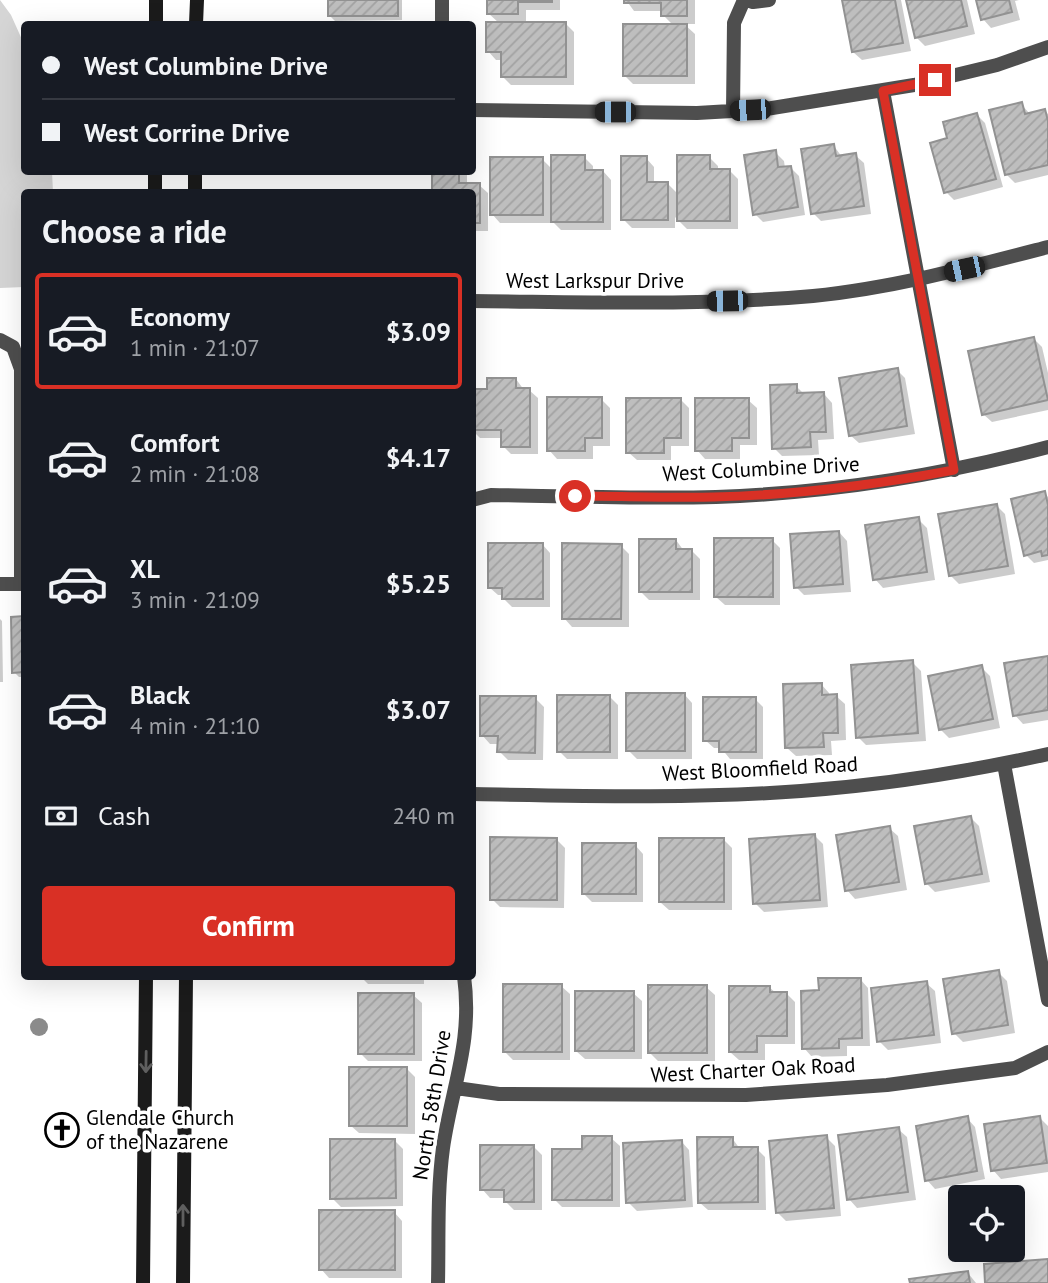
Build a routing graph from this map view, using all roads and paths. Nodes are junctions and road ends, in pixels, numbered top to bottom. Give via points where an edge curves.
1 (156, 0) edge
2 (197, 0) edge
3 (442, 0) edge
4 (746, 0) edge
5 (769, 0) edge
6 (156, 21) edge
7 (196, 21) edge
8 (442, 21) edge
9 (1048, 47) edge
10 (883, 91) junction
11 (476, 110) edge
12 (733, 111) junction
13 (1048, 247) edge
14 (919, 279) junction
15 (476, 301) edge
16 (7, 343) edge
17 (21, 369) edge
18 (1048, 447) edge
19 (954, 470) junction
20 (476, 499) edge
21 (0, 584) edge
22 (21, 584) edge
23 (1048, 754) edge
24 (1004, 764) junction
25 (476, 794) edge
26 (146, 980) edge
27 (186, 980) edge
28 (465, 980) edge
29 (1048, 1000) edge
30 (1048, 1052) edge
31 (456, 1088) junction
32 (143, 1283) edge
33 (183, 1283) edge
34 (438, 1283) edge

1 - 6 main road
2 - 7 main road
3 - 8 street
4 - 5 street
4 - 12 street via 734,23
9 - 10 street via 997,65
10 - 12 street
10 - 14 street
11 - 12 street
13 - 14 street, West Larkspur Drive
14 - 15 street, West Larkspur Drive via 816,296 748,300
14 - 19 street
16 - 17 street
18 - 19 street, West Columbine Drive
19 - 20 street, West Columbine Drive via 788,493 714,497 491,495
21 - 22 street
23 - 24 street, West Bloomfield Road
24 - 25 street, West Bloomfield Road via 801,791 651,796
24 - 29 street
26 -> 32 main road
33 -> 27 main road
28 - 31 street, North 58th Drive via 466,1041
30 - 31 street, West Charter Oak Road via 1015,1068 887,1085 746,1095 499,1094
31 - 34 street, North 58th Drive via 443,1147

